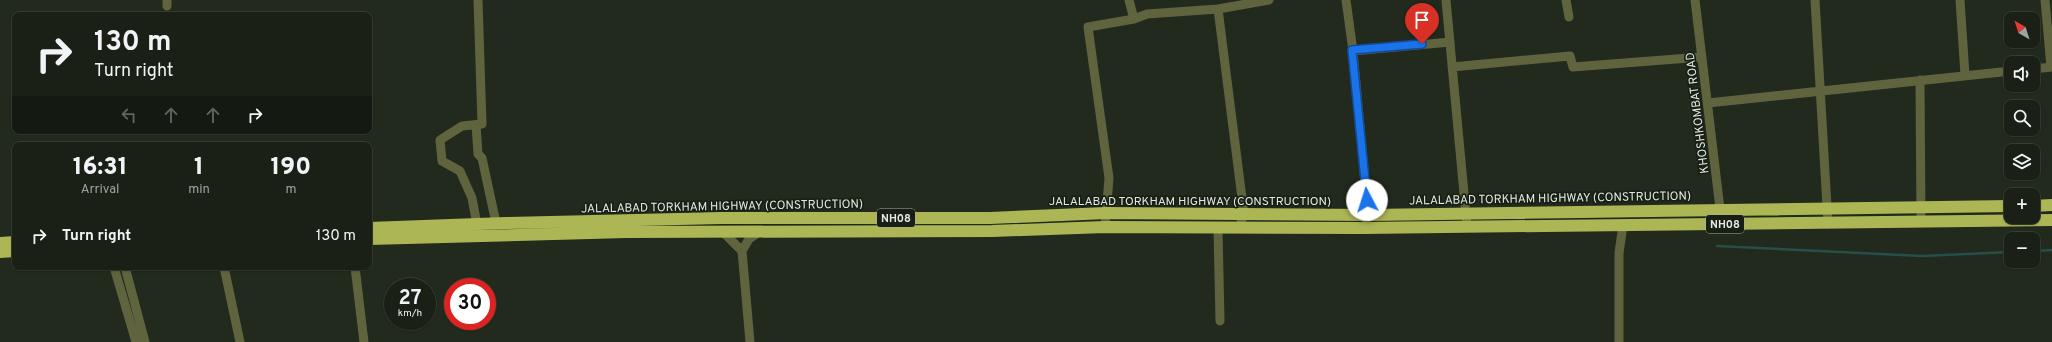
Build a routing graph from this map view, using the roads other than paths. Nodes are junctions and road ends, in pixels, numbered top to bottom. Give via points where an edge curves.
1 (478, 0) edge
2 (1128, 0) edge
3 (1269, 0) edge
4 (1346, 0) edge
5 (1446, 0) edge
6 (1566, 0) edge
7 (1695, 0) edge
8 (1815, 0) edge
9 (1960, 0) edge
10 (2045, 0) edge
11 (1258, 1) edge
12 (1218, 9) junction
13 (1569, 17) dead end
14 (1134, 19) junction
15 (1450, 42) junction
16 (1352, 50) junction
17 (1702, 57) junction
18 (1452, 67) junction
19 (2052, 67) edge
20 (2040, 68) edge
21 (2004, 72) edge
22 (1966, 75) junction
23 (1920, 80) junction
24 (1819, 91) junction
25 (1708, 103) junction
26 (476, 125) junction
27 (2052, 205) edge
28 (2004, 206) edge
29 (2040, 206) edge
30 (1920, 207) junction
31 (1826, 208) junction
32 (1720, 209) junction
33 (1466, 212) junction
34 (1106, 214) junction
35 (1244, 214) junction
36 (1424, 214) junction
37 (1368, 215) junction
38 (2052, 220) edge
39 (1921, 222) junction
40 (496, 223) junction
41 (1722, 224) junction
42 (1828, 224) junction
43 (1623, 225) junction
44 (1467, 226) junction
45 (1105, 227) junction
46 (1398, 227) junction
47 (372, 228) edge
48 (1218, 228) junction
49 (1239, 228) junction
50 (1363, 228) junction
51 (478, 230) junction
52 (722, 231) junction
53 (414, 232) junction
54 (759, 232) junction
55 (372, 239) edge
56 (12, 242) edge
57 (0, 243) edge
58 (12, 250) edge
59 (0, 251) edge
60 (742, 251) junction
61 (115, 270) edge
62 (125, 270) edge
63 (225, 270) edge
64 (355, 270) edge
65 (1220, 321) dead end
66 (136, 342) edge
67 (145, 342) edge
68 (240, 342) edge
69 (364, 342) edge
70 (750, 342) edge
71 (1619, 342) edge

1 - 26 street via 482,124
2 - 14 street
3 - 11 street
4 - 16 street
5 - 15 street
6 - 13 street
7 - 17 street, KHOSHKOMBAT ROAD
8 - 24 street
9 - 22 street
10 - 19 street
11 - 12 street
12 - 14 street via 1147,14
12 - 35 street
14 - 34 street via 1088,27 1109,178
15 - 16 street
15 - 18 street
16 - 37 street
17 - 18 street via 1574,67 1570,56
17 - 25 street, KHOSHKOMBAT ROAD
18 - 33 street
19 - 20 street
21 - 22 street
22 - 23 street
23 - 24 street
23 - 30 street
24 - 25 street
24 - 31 street
25 - 32 street, KHOSHKOMBAT ROAD
26 - 40 street via 478,154 482,158
26 - 51 street via 462,126 440,140 442,161 460,171 472,198
27 - 29 highway
28 - 30 highway, JALALABAD TORKHAM HIGHWAY (CONSTRUCTION) / NH08
30 - 31 highway, JALALABAD TORKHAM HIGHWAY (CONSTRUCTION) / NH08
30 - 39 street
31 - 32 highway, JALALABAD TORKHAM HIGHWAY (CONSTRUCTION) / NH08
31 - 42 street
32 - 33 highway, JALALABAD TORKHAM HIGHWAY (CONSTRUCTION) / NH08
32 - 41 street, KHOSHKOMBAT ROAD
33 - 36 highway, JALALABAD TORKHAM HIGHWAY (CONSTRUCTION) / NH08
33 - 44 street
34 - 35 highway, JALALABAD TORKHAM HIGHWAY (CONSTRUCTION) / NH08
34 - 40 highway, JALALABAD TORKHAM HIGHWAY (CONSTRUCTION) / NH08 via 990,218 721,218
34 - 45 street
35 - 37 highway, JALALABAD TORKHAM HIGHWAY (CONSTRUCTION) / NH08
35 - 49 street
36 - 37 highway, JALALABAD TORKHAM HIGHWAY (CONSTRUCTION) / NH08
36 - 46 highway, NH08
37 - 50 street
38 - 39 highway, NH08
39 - 42 highway, NH08
40 - 51 highway, JALALABAD TORKHAM HIGHWAY (CONSTRUCTION) / NH08
41 - 42 highway, NH08
41 - 43 highway, NH08
43 - 44 highway, NH08
43 - 71 street via 1619,253
44 - 46 highway, NH08
45 - 48 highway, NH08
45 - 54 highway, NH08 via 992,231
46 - 50 highway, NH08
47 - 53 highway, JALALABAD TORKHAM HIGHWAY (CONSTRUCTION) / NH08
48 - 49 highway, NH08
48 - 65 street
49 - 50 highway, NH08
51 - 52 highway, NH08
51 - 53 highway, JALALABAD TORKHAM HIGHWAY (CONSTRUCTION) / NH08
52 - 54 highway, NH08
52 - 60 street
53 - 55 highway, NH08
54 - 60 street via 749,239
56 - 57 highway
58 - 59 highway
60 - 70 street
61 - 66 street
62 - 67 street
63 - 68 street
64 - 69 street

